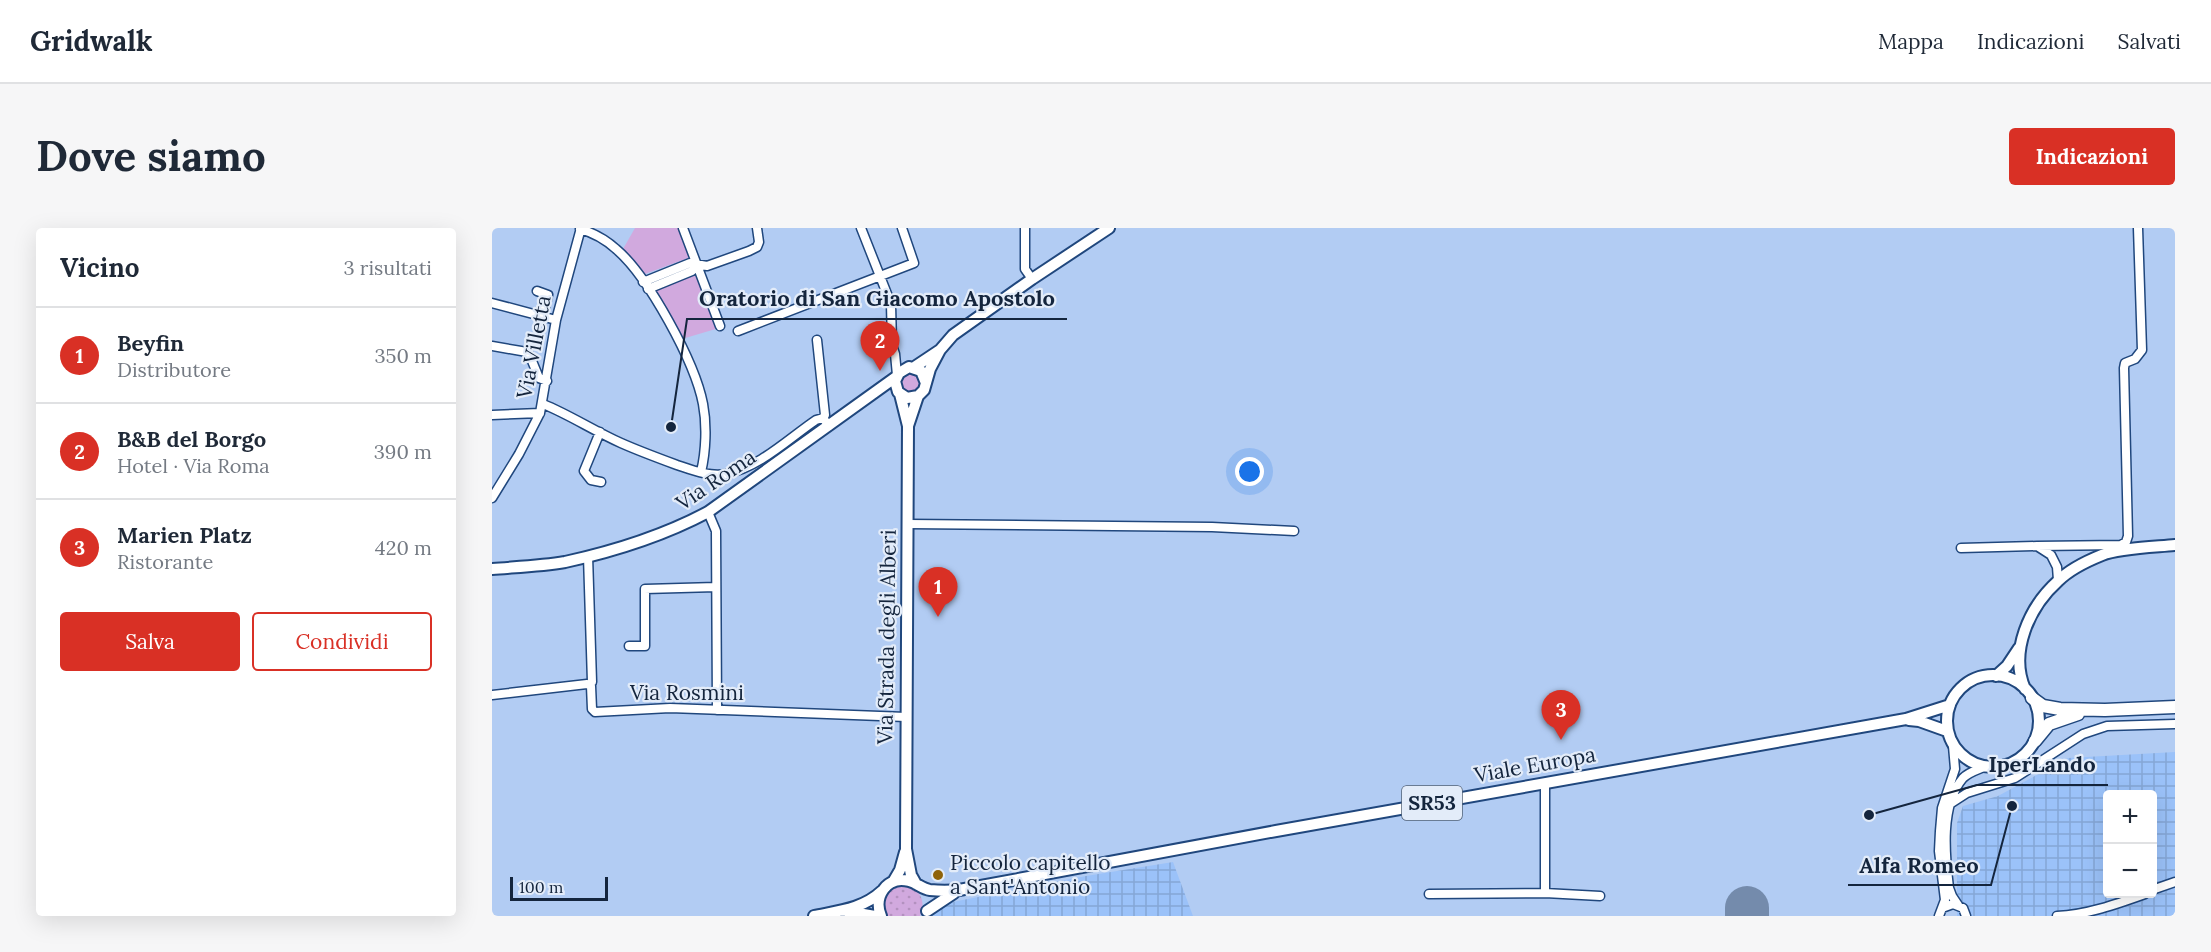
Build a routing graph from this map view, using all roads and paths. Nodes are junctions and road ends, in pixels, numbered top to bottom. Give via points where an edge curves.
1 (683, 228) edge
2 (757, 228) edge
3 (861, 228) edge
4 (902, 228) edge
5 (1025, 228) edge
6 (1109, 228) edge
7 (2138, 228) edge
8 (580, 229) edge
9 (697, 266) junction
10 (880, 277) junction
11 (1032, 279) junction
12 (645, 286) junction
13 (537, 291) dead end
14 (492, 303) edge
15 (543, 316) junction
16 (556, 320) junction
17 (720, 326) dead end
18 (738, 331) dead end
19 (817, 340) dead end
20 (492, 346) edge
21 (940, 350) junction
22 (895, 354) junction
23 (912, 368) junction
24 (897, 376) junction
25 (546, 381) junction
26 (926, 383) junction
27 (899, 393) junction
28 (872, 395) junction
29 (918, 396) junction
30 (541, 409) junction
31 (492, 415) edge
32 (826, 422) junction
33 (908, 426) junction
34 (600, 432) junction
35 (762, 458) junction
36 (769, 468) junction
37 (701, 472) junction
38 (601, 482) dead end
39 (492, 498) edge
40 (708, 512) junction
41 (908, 524) junction
42 (1294, 531) dead end
43 (2175, 545) edge
44 (2037, 546) junction
45 (1961, 548) dead end
46 (588, 556) junction
47 (492, 569) edge
48 (2058, 580) junction
49 (716, 587) junction
50 (628, 646) dead end
51 (2019, 648) junction
52 (1996, 676) junction
53 (590, 684) junction
54 (2029, 693) junction
55 (492, 695) edge
56 (1950, 705) junction
57 (2175, 706) edge
58 (717, 710) junction
59 (2106, 710) junction
60 (906, 717) junction
61 (1906, 719) junction
62 (2175, 724) edge
63 (1947, 731) junction
64 (2035, 741) junction
65 (1953, 746) junction
66 (1984, 767) junction
67 (1545, 783) junction
68 (1950, 804) junction
69 (906, 849) junction
70 (893, 882) junction
71 (2175, 882) edge
72 (918, 886) junction
73 (2157, 888) edge
74 (959, 890) junction
75 (882, 891) junction
76 (1545, 893) junction
77 (1429, 894) dead end
78 (1600, 896) dead end
79 (2135, 898) edge
80 (1958, 905) junction
81 (842, 911) junction
82 (1941, 912) edge
83 (926, 913) edge
84 (814, 916) edge
85 (875, 916) edge
86 (881, 916) edge
87 (1966, 916) edge
88 (2057, 916) edge

1 - 9 street
2 - 9 street via 757,247
3 - 10 street
4 - 10 street via 914,263
5 - 11 street via 1025,269
6 - 11 main road, Via Roma
7 - 44 street via 2142,350 2124,368 2128,536 2121,545
8 - 12 street via 618,250
8 - 16 street, Via Villetta
9 - 12 street
9 - 17 street
10 - 18 street
10 - 22 street via 891,304
11 - 21 main road, Via Roma via 953,335
12 - 37 street via 696,378 704,417
13 - 15 street via 548,295
14 - 15 street
15 - 16 street
16 - 25 street, Via Villetta
19 - 32 street
20 - 25 street via 527,352 539,378
21 - 23 main road, Via Roma
21 - 26 main road, Via Roma
22 - 23 street
22 - 24 street
23 - 24 main road, Via Roma via 903,369
23 - 26 main road via 924,375
24 - 27 main road
24 - 28 main road, Via Roma
25 - 30 street, Via Villetta
26 - 29 main road, Via Roma
27 - 28 main road, Via Roma
27 - 29 main road, Via Roma via 907,398
27 - 33 main road, Via Strada degli Alberi
28 - 32 main road, Via Roma
29 - 33 main road, Via Strada degli Alberi
30 - 31 street
30 - 34 street
30 - 39 street, Via Villetta
32 - 35 street via 816,420
32 - 36 main road, Via Roma
33 - 41 main road, Via Strada degli Alberi
34 - 37 street
34 - 38 street via 584,471 591,480
35 - 36 street
35 - 37 street via 726,474
36 - 40 main road, Via Roma
40 - 46 main road, Via Roma via 649,539
40 - 49 street via 716,531
41 - 42 street via 1212,526
41 - 60 main road, Via Strada degli Alberi
43 - 48 main road via 2104,554
44 - 45 street
44 - 48 street via 2051,555
46 - 47 main road, Via Roma
46 - 53 street
48 - 51 main road via 2027,623
49 - 50 street via 645,589 645,646
49 - 58 street
51 - 52 main road
51 - 54 main road via 2020,677
52 - 54 main road via 2012,680
52 - 56 main road via 1968,682
53 - 55 street
53 - 58 street, Via Rosmini via 591,709 596,712
54 - 59 highway via 2051,709
54 - 64 main road via 2039,719
56 - 61 main road, Viale Europa / SR53
56 - 63 main road
57 - 59 highway
58 - 60 street, Via Rosmini
59 - 64 highway via 2055,721
60 - 69 main road, Via Strada degli Alberi
61 - 63 main road, Viale Europa / SR53
61 - 67 main road, Viale Europa / SR53
62 - 68 street via 2107,726 2083,734 2015,778 1967,793
63 - 65 main road
64 - 66 main road via 2014,762
65 - 66 main road via 1970,762
65 - 82 street via 1955,769 1942,808 1940,831 1945,900
66 - 68 street via 1963,778
67 - 74 main road, Viale Europa / SR53
67 - 76 street
68 - 80 street via 1946,819 1947,878
69 - 70 main road, Via Strada degli Alberi
69 - 72 main road, Via Strada degli Alberi via 911,875
70 - 72 main road, Viale Europa via 908,881
70 - 75 main road
71 - 73 street
72 - 74 main road, Viale Europa / SR53 via 928,890
72 - 83 main road, Viale Europa via 927,900
74 - 83 main road, Viale Europa / SR53
75 - 81 main road via 865,904
75 - 86 main road via 878,905
76 - 77 street
76 - 78 street
79 - 88 street
80 - 82 street via 1949,904
80 - 87 street
81 - 84 main road
81 - 85 main road

